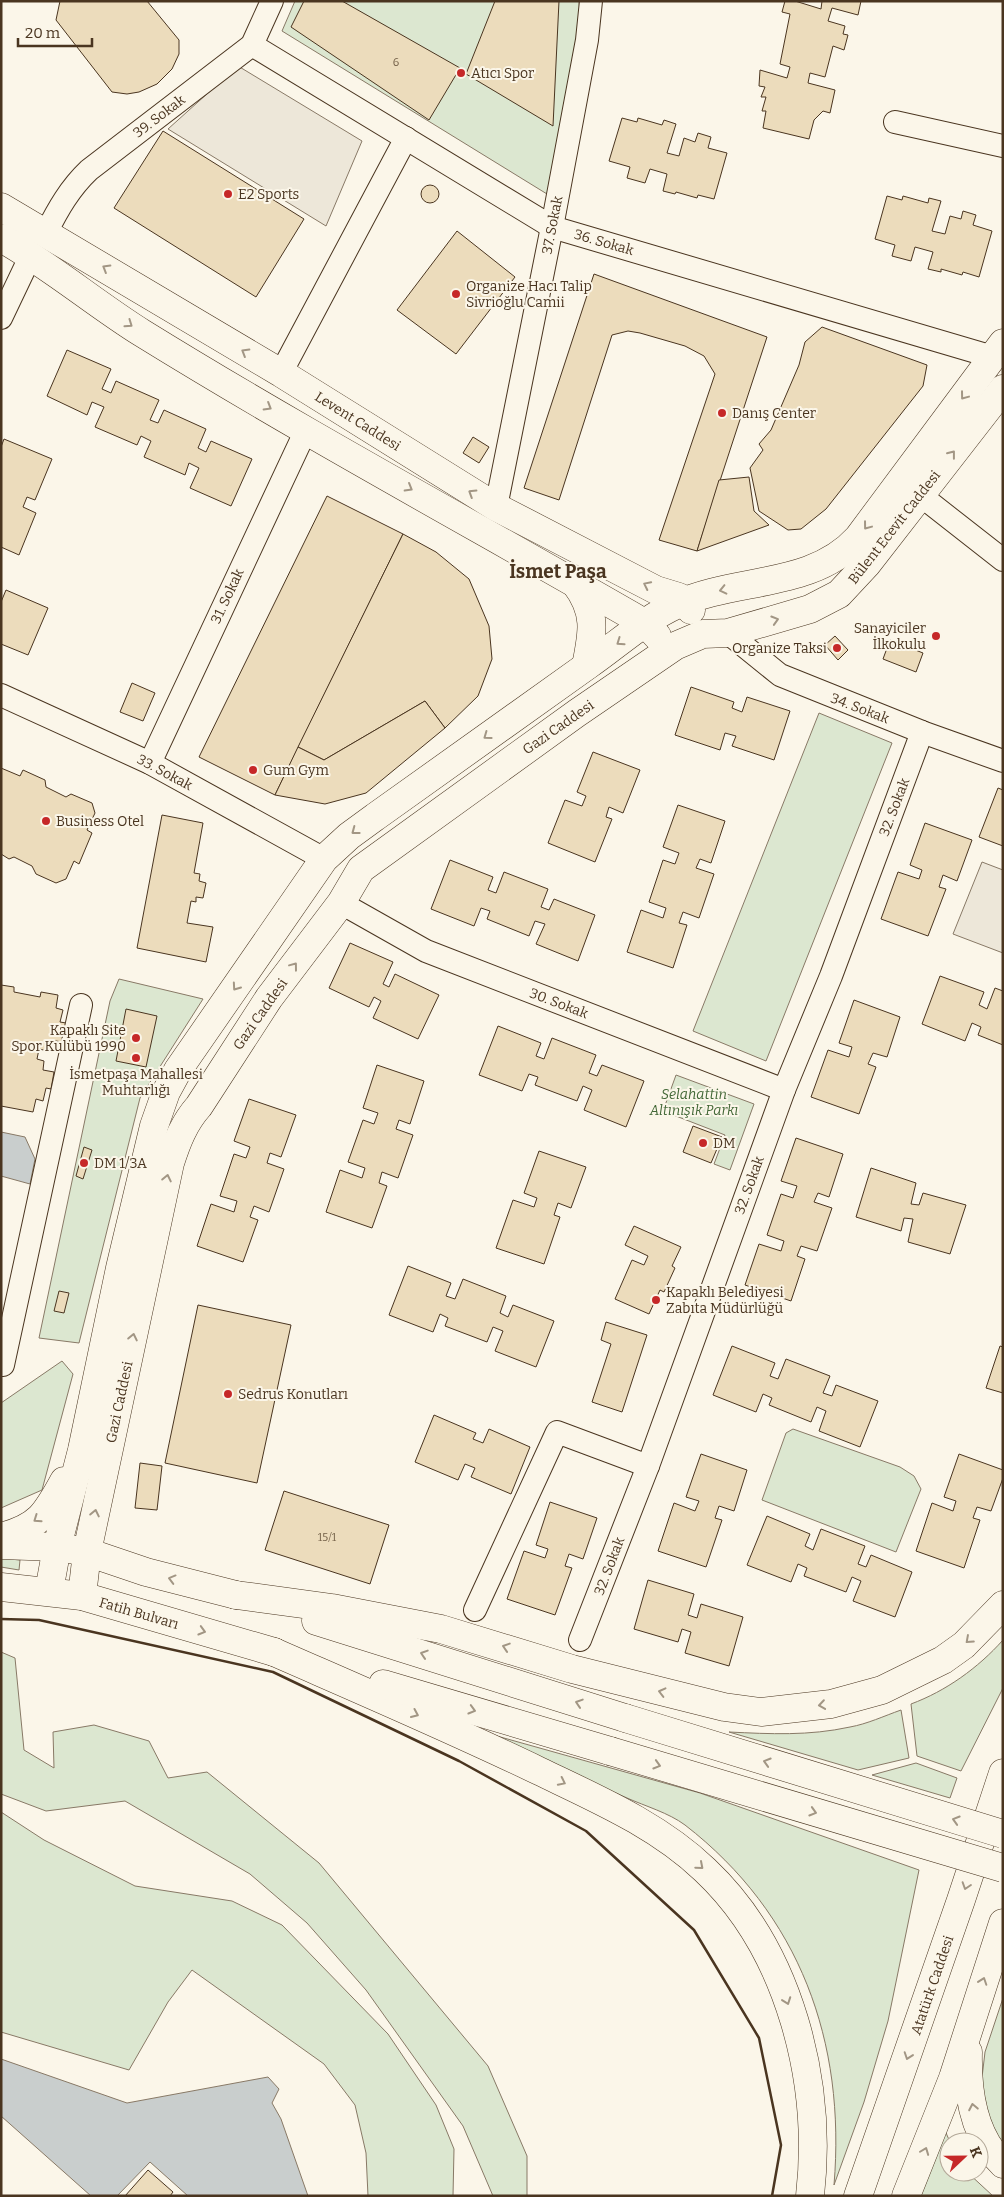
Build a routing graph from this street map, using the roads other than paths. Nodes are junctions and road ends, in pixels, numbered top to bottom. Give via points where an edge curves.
1 (272, 1) edge
2 (591, 1) edge
3 (252, 45) junction
4 (895, 122) dead end
5 (406, 138) junction
6 (1003, 146) edge
7 (1, 207) edge
8 (552, 227) junction
9 (46, 233) junction
10 (1, 238) edge
11 (32, 255) junction
12 (1, 318) edge
13 (998, 350) edge
14 (281, 373) junction
15 (1003, 389) edge
16 (306, 430) junction
17 (920, 495) junction
18 (496, 507) junction
19 (1003, 560) edge
20 (575, 583) junction
21 (684, 602) junction
22 (646, 624) junction
23 (720, 633) junction
24 (670, 650) junction
25 (586, 666) junction
26 (1, 694) edge
27 (922, 732) junction
28 (1003, 761) edge
29 (150, 763) junction
30 (324, 859) junction
31 (341, 903) junction
32 (81, 1005) dead end
33 (784, 1090) junction
34 (3, 1365) dead end
35 (82, 1450) junction
36 (648, 1466) junction
37 (1, 1537) edge
38 (1, 1544) edge
39 (57, 1547) junction
40 (87, 1552) junction
41 (1, 1587) edge
42 (49, 1591) junction
43 (236, 1595) junction
44 (82, 1596) junction
45 (1003, 1605) edge
46 (474, 1610) dead end
47 (580, 1640) dead end
48 (274, 1652) junction
49 (1003, 1773) edge
50 (1003, 1834) edge
51 (1003, 1868) edge
52 (1003, 1923) edge
53 (968, 2027) junction
54 (1003, 2164) edge
55 (810, 2196) edge
56 (858, 2196) edge
57 (906, 2196) edge

1 - 3 street, 39. Sokak
2 - 8 street, 37. Sokak via 588,40
3 - 5 street, 36. Sokak
3 - 9 street, 39. Sokak via 89,170 64,199
4 - 6 street
5 - 8 street, 36. Sokak
5 - 14 street
7 - 9 main road, Levent Caddesi
8 - 13 street, 36. Sokak
8 - 18 street, 37. Sokak
14 -> 9 main road, Levent Caddesi
10 - 11 main road
11 - 12 street
11 -> 16 main road via 141,332
13 -> 21 main road via 858,538 839,556 804,572
18 -> 14 main road, Levent Caddesi
17 -> 15 main road, Bülent Ecevit Caddesi
16 -> 20 main road
16 - 29 street, 31. Sokak
17 - 19 street
23 -> 17 main road, Bülent Ecevit Caddesi via 810,610 835,597 861,570
21 -> 18 main road, Levent Caddesi
20 - 22 main road
20 - 25 main road via 592,615
21 - 22 main road
21 - 23 main road, Levent Caddesi
22 - 24 main road
22 -> 25 main road
23 - 24 main road, Gazi Caddesi via 703,634
23 - 27 street, 34. Sokak via 780,675
24 - 31 main road, Gazi Caddesi via 371,861 361,869
25 -> 30 main road via 349,836
26 - 29 street, 33. Sokak
27 - 28 street, 34. Sokak
27 - 33 street, 32. Sokak
29 - 30 street, 33. Sokak
30 -> 35 main road via 178,1070 159,1109 120,1268
31 - 33 street, 30. Sokak via 426,951
40 -> 31 main road, Gazi Caddesi via 170,1163 178,1141 186,1121 269,998
32 - 34 street
33 - 36 street, 32. Sokak
35 -> 37 main road via 46,1513 20,1532
35 - 39 main road
36 - 46 street via 557,1432
36 - 47 street, 32. Sokak
38 - 39 main road
39 - 40 main road
39 - 42 main road
43 -> 40 main road via 146,1572
40 - 44 main road, Gazi Caddesi
41 - 42 main road, Fatih Bulvarı
42 - 44 main road, Fatih Bulvarı
45 -> 43 main road via 971,1638 943,1660 882,1690 831,1704 761,1712 724,1707 572,1669 441,1629 332,1608
50 -> 43 main road, bridge
44 -> 48 main road, Fatih Bulvarı
48 -> 51 main road, bridge
48 -> 55 main road via 474,1740 606,1803 672,1843 705,1869 732,1899 762,1944 793,2018 810,2094
49 -> 56 main road, Atatürk Caddesi
53 -> 52 main road
54 -> 53 main road via 988,2148 975,2118 967,2070
57 -> 53 main road via 953,2078

